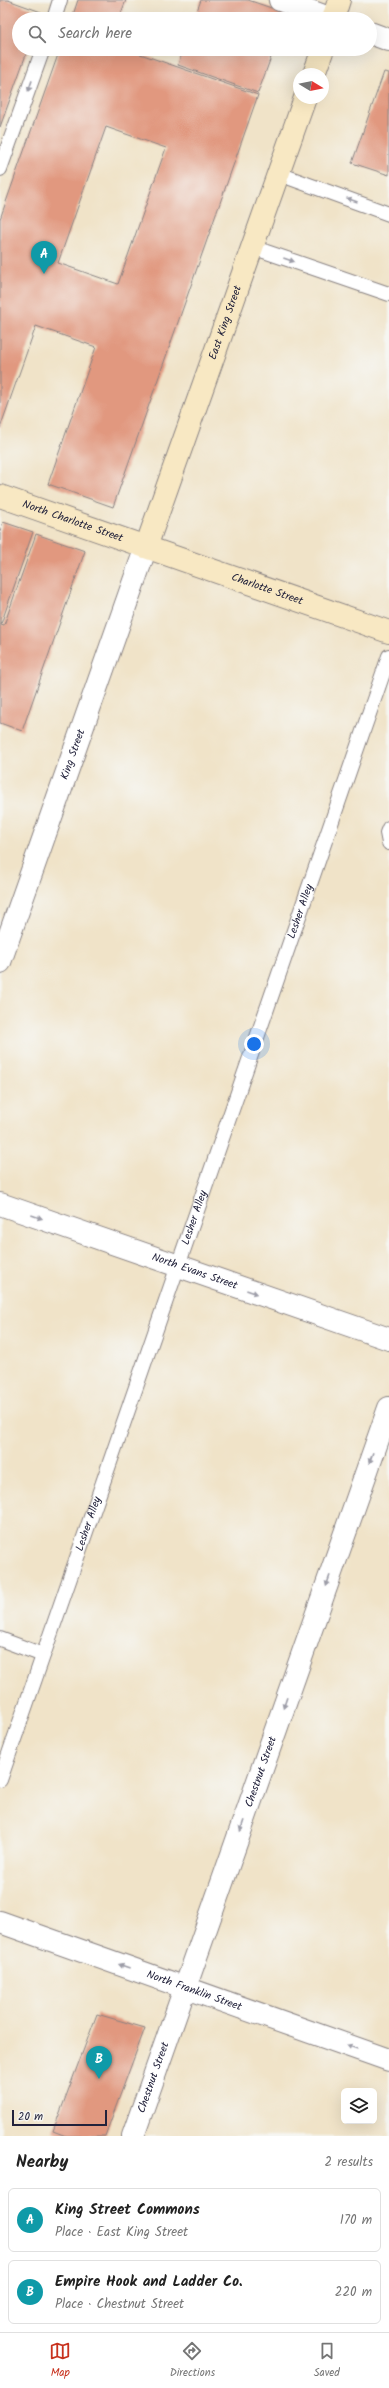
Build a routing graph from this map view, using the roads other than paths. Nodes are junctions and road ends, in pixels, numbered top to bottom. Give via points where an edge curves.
1 (60, 0) edge
2 (280, 0) edge
3 (339, 0) edge
4 (56, 12) edge
5 (313, 12) edge
6 (335, 12) edge
7 (377, 36) edge
8 (389, 40) edge
9 (40, 56) edge
10 (320, 56) edge
11 (316, 68) edge
12 (303, 104) edge
13 (0, 169) edge
14 (279, 174) junction
15 (389, 214) edge
16 (252, 247) junction
17 (389, 294) edge
18 (0, 496) edge
19 (146, 547) junction
20 (389, 632) edge
21 (389, 656) edge
22 (0, 962) edge
23 (0, 1204) edge
24 (178, 1266) junction
25 (389, 1339) edge
26 (389, 1408) edge
27 (0, 1639) edge
28 (43, 1654) junction
29 (0, 1780) edge
30 (0, 1922) edge
31 (185, 1987) junction
32 (389, 2060) edge
33 (133, 2136) edge

1 - 4 lane
2 - 5 street
3 - 6 main road
7 - 8 street
9 -> 13 lane
10 - 11 main road
12 - 14 main road, East King Street
15 -> 14 lane
14 - 16 main road, East King Street
16 -> 17 lane
16 - 19 main road, East King Street
18 - 19 main road, North Charlotte Street
19 - 20 main road, Charlotte Street
19 - 22 street, King Street
21 - 24 lane, Lesher Alley
23 -> 24 street, North Evans Street
24 -> 25 street, North Evans Street
24 - 28 lane, Lesher Alley
26 -> 31 street, Chestnut Street
27 - 28 lane
28 - 29 lane, Lesher Alley
31 -> 30 street, North Franklin Street
32 -> 31 street, North Franklin Street
31 - 33 street, Chestnut Street

